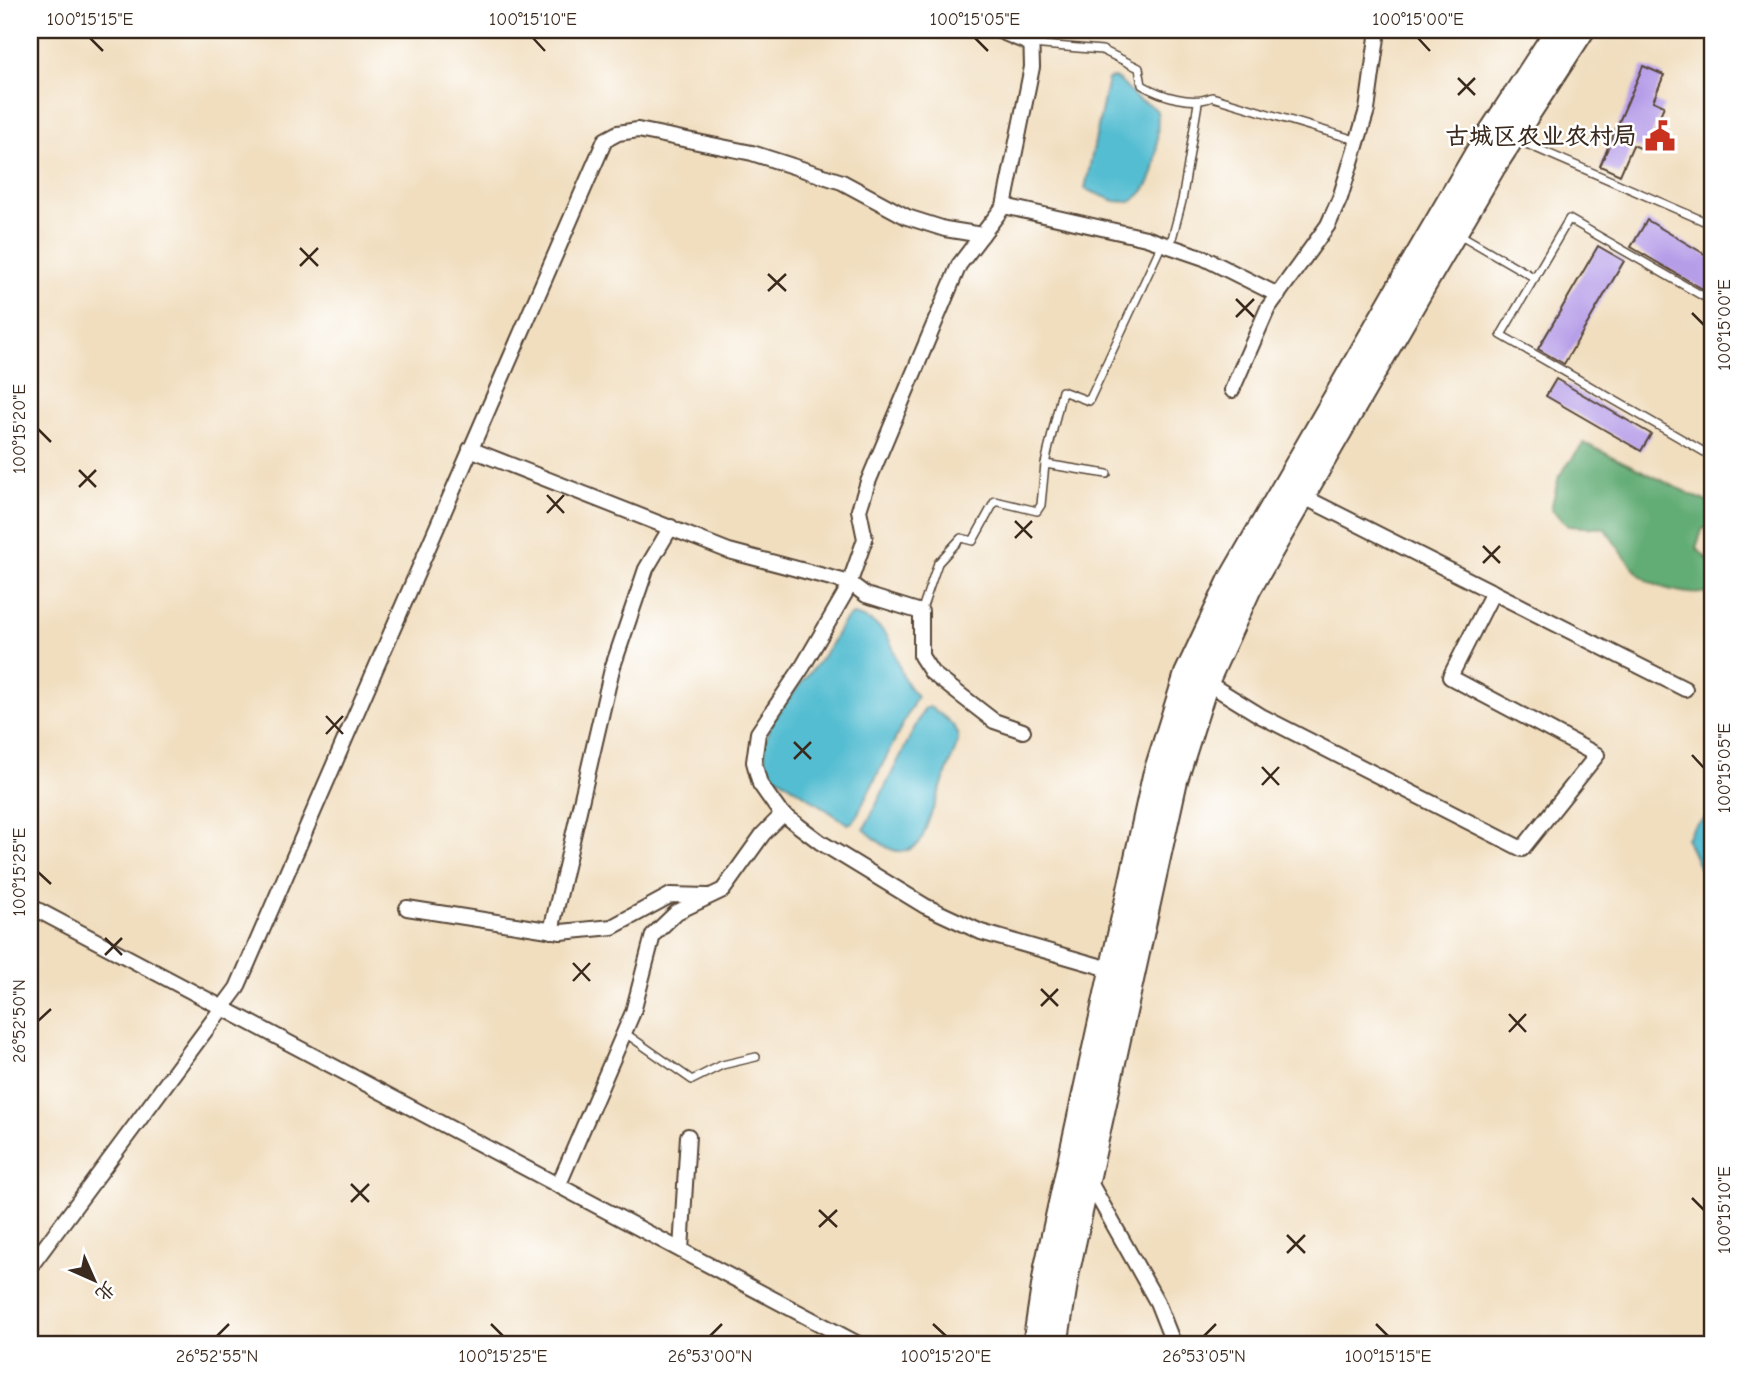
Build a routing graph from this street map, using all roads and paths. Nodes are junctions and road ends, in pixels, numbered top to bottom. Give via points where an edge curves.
1 (997, 30) edge
2 (1378, 30) edge
3 (1558, 30) edge
4 (1582, 30) edge
5 (1031, 37) edge
6 (1198, 103) junction
7 (1512, 137) junction
8 (1360, 141) junction
9 (1004, 206) junction
10 (1713, 225) edge
11 (1455, 232) junction
12 (982, 235) junction
13 (1166, 245) junction
14 (1535, 278) junction
15 (1278, 295) junction
16 (1713, 302) edge
17 (1232, 390) dead end
18 (470, 449) junction
19 (1713, 457) edge
20 (1045, 464) junction
21 (1107, 474) dead end
22 (1304, 497) junction
23 (671, 527) junction
24 (850, 583) junction
25 (1493, 592) junction
26 (921, 612) junction
27 (1206, 681) junction
28 (1685, 689) dead end
29 (1023, 731) dead end
30 (783, 814) junction
31 (713, 896) junction
32 (30, 906) edge
33 (407, 908) dead end
34 (551, 931) junction
35 (1113, 970) junction
36 (223, 1007) junction
37 (624, 1032) junction
38 (755, 1058) dead end
39 (688, 1136) dead end
40 (1088, 1178) junction
41 (559, 1184) junction
42 (681, 1250) junction
43 (30, 1267) edge
44 (860, 1345) edge
45 (1035, 1345) edge
46 (1055, 1345) edge
47 (1174, 1345) edge

1 - 5 street
2 - 8 street
3 - 35 highway via 1470,165 1200,641 1161,753
4 - 7 highway
5 - 6 lane via 1111,53 1139,68 1142,85 1150,90
5 - 9 street via 1032,68
6 - 8 lane via 1212,97
6 - 13 lane via 1182,201
7 - 10 lane
7 - 11 highway
8 - 15 street via 1328,225
9 - 12 street
9 - 13 street
11 - 14 lane
11 - 22 highway
12 - 18 street via 907,217 842,182 752,152 638,130 618,133 605,141
12 - 24 street via 958,265 867,482 859,510 865,539
13 - 15 street
13 - 20 lane via 1089,401 1062,391
14 - 16 lane via 1569,219
14 - 19 lane via 1501,335
15 - 17 street
18 - 23 street
18 - 36 street via 237,988
20 - 21 lane
20 - 26 lane via 1037,511 995,501 973,541 961,538 938,563
22 - 25 street
22 - 27 highway via 1249,588
23 - 24 street via 729,551
23 - 34 street via 646,569 612,669
24 - 26 street via 866,595
24 - 30 street via 755,742 760,784
25 - 27 street via 1450,677 1597,755 1522,849 1261,716
25 - 28 street
26 - 29 street via 921,656 932,673 994,721
27 - 40 highway via 1175,780
30 - 31 street via 763,834 731,883
30 - 35 street via 854,865 925,906 981,932
31 - 34 street via 671,895 612,927
31 - 37 street via 677,912 653,935
32 - 36 street
33 - 34 street
35 - 45 highway via 1047,1267
36 - 41 street
36 - 43 street
37 - 38 lane via 692,1080 722,1065
37 - 41 street
39 - 42 street
40 - 46 highway
40 - 47 street via 1157,1302
41 - 42 street
42 - 44 street

